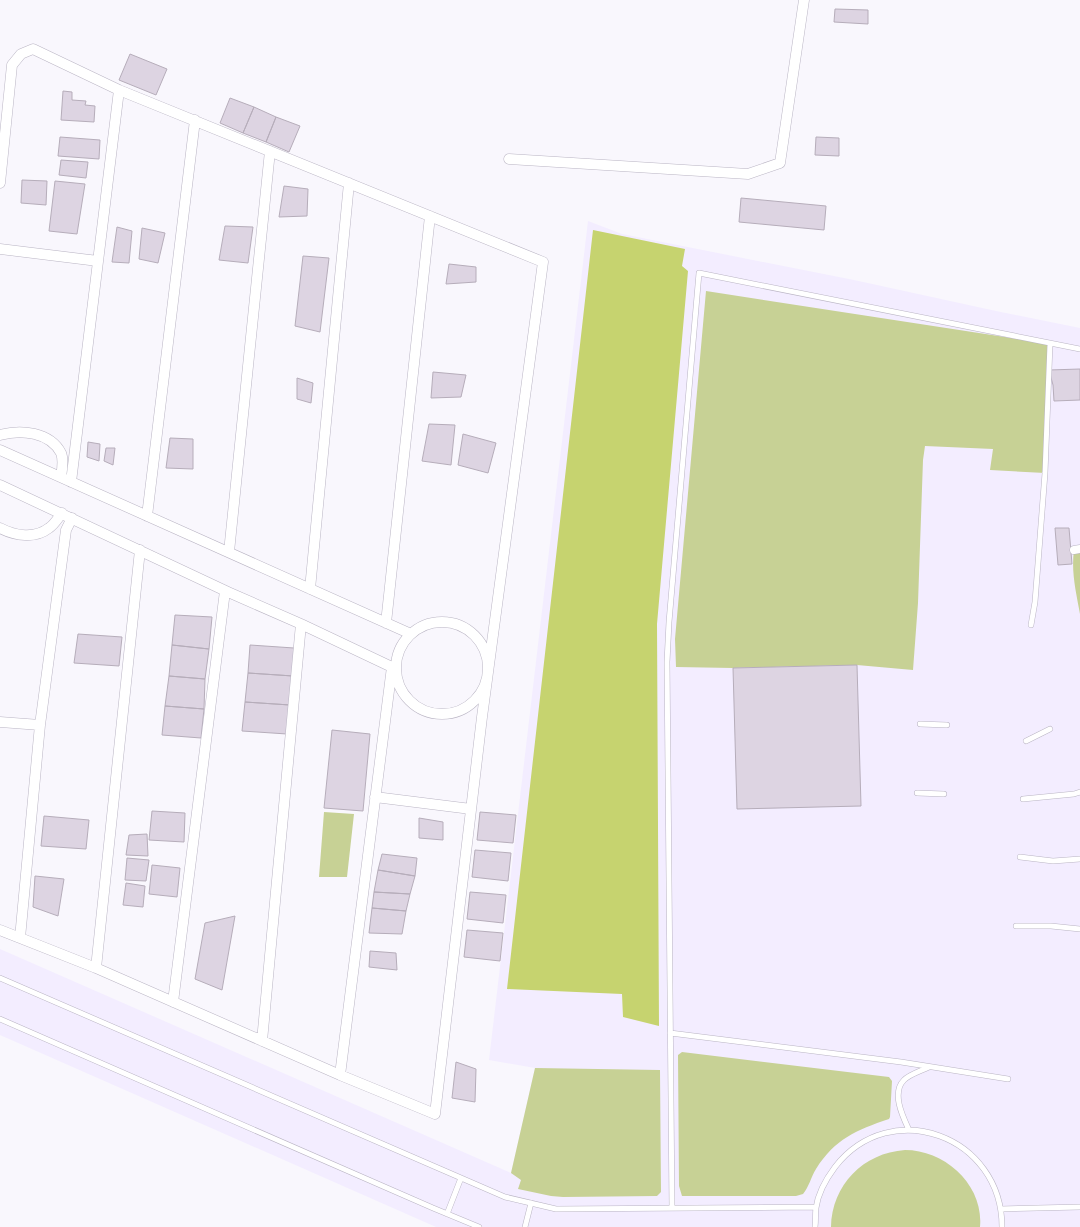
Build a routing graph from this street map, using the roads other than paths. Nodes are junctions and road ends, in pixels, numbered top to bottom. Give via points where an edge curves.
1 (804, 0) edge
2 (119, 90) junction
3 (195, 120) junction
4 (270, 151) junction
5 (509, 159) dead end
6 (0, 183) edge
7 (349, 183) junction
8 (430, 216) junction
9 (0, 249) edge
10 (98, 260) junction
11 (1050, 344) junction
12 (1080, 350) edge
13 (0, 435) edge
14 (0, 450) edge
15 (66, 479) junction
16 (0, 485) edge
17 (62, 513) junction
18 (147, 516) junction
19 (72, 518) junction
20 (0, 528) edge
21 (140, 550) junction
22 (229, 552) junction
23 (310, 589) junction
24 (224, 591) junction
25 (386, 623) junction
26 (302, 624) junction
27 (1030, 625) dead end
28 (411, 634) junction
29 (394, 668) junction
30 (487, 679) junction
31 (0, 722) edge
32 (920, 724) dead end
33 (947, 724) dead end
34 (40, 725) junction
35 (1050, 729) dead end
36 (1026, 741) dead end
37 (917, 792) dead end
38 (1080, 792) edge
39 (944, 794) dead end
40 (375, 797) junction
41 (1023, 798) dead end
42 (471, 808) junction
43 (1020, 857) dead end
44 (1080, 859) edge
45 (1016, 926) dead end
46 (1080, 929) edge
47 (0, 930) edge
48 (20, 938) junction
49 (96, 968) junction
50 (0, 978) edge
51 (173, 1002) junction
52 (0, 1019) edge
53 (670, 1033) junction
54 (262, 1041) junction
55 (929, 1067) junction
56 (340, 1075) junction
57 (1008, 1079) dead end
58 (909, 1130) junction
59 (461, 1178) junction
60 (531, 1203) junction
61 (816, 1207) junction
62 (1080, 1207) edge
63 (672, 1208) junction
64 (1001, 1209) junction
65 (447, 1214) junction
66 (479, 1227) edge
67 (525, 1227) edge
68 (815, 1227) edge
69 (1002, 1227) edge

1 - 5 street via 780,163 748,174
2 - 3 street
2 - 6 street via 33,49 21,54 12,65
2 - 10 street
3 - 4 street
3 - 18 street
4 - 7 street
4 - 22 street
7 - 8 street
7 - 23 street
8 - 25 street
8 - 30 street via 544,262
9 - 10 street
10 - 15 street
11 - 12 lane
11 - 27 lane via 1045,474 1035,602
11 - 53 lane via 699,273 667,662
13 - 15 street via 24,433 42,436 52,442 62,455
14 - 15 street
15 - 18 street
16 - 17 street
17 - 19 street
17 - 20 street via 49,528 34,536 11,534
18 - 22 street
19 - 21 street
19 - 34 street via 66,530
21 - 24 street
21 - 49 street
22 - 23 street
23 - 25 street
24 - 26 street
24 - 51 street
25 - 28 street
26 - 29 street
26 - 54 street
28 - 29 street via 402,644
28 - 30 street via 437,622 466,628 485,650
29 - 30 street via 405,696 416,706 444,714 472,704
29 - 40 street
30 - 42 street
31 - 34 street
32 - 33 lane
34 - 48 street
35 - 36 lane
37 - 39 lane
38 - 41 lane
40 - 42 street
40 - 56 street
42 - 56 street via 435,1114
43 - 44 lane
45 - 46 lane
47 - 48 street
48 - 49 street
49 - 51 street
50 - 59 lane
51 - 54 street
52 - 65 lane
53 - 55 lane
53 - 63 lane
54 - 56 street
55 - 57 lane
55 - 58 lane via 905,1079 900,1089 900,1108
58 - 61 lane via 874,1137 848,1153 828,1177
58 - 64 lane via 945,1137 968,1151 987,1172
59 - 60 lane via 505,1197
59 - 65 lane
60 - 63 lane via 556,1209
60 - 67 lane
61 - 63 lane
61 - 68 lane
62 - 64 lane
64 - 69 lane
65 - 66 lane

